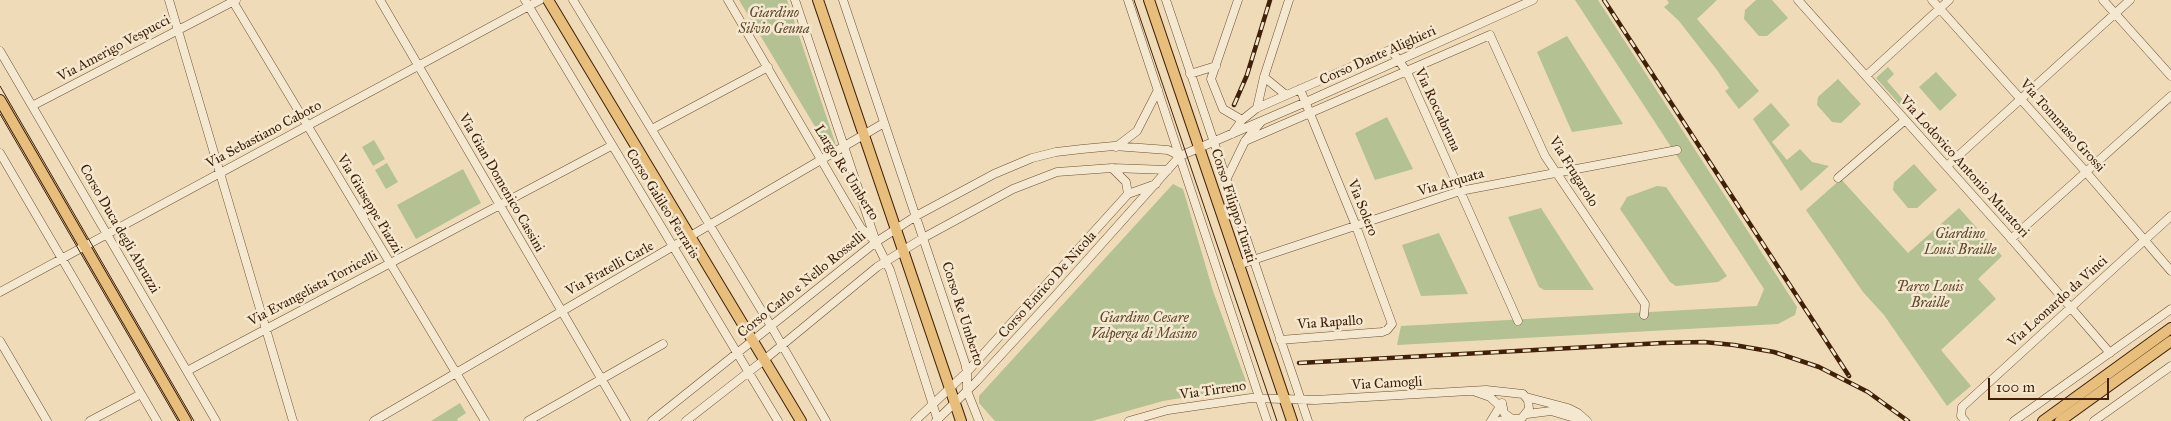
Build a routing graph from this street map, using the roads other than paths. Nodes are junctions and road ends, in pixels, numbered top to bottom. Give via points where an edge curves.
1 (169, 0) edge
2 (234, 0) edge
3 (380, 0) edge
4 (540, 0) edge
5 (548, 0) edge
6 (573, 0) edge
7 (728, 0) edge
8 (795, 0) edge
9 (818, 0) edge
10 (843, 0) edge
11 (1128, 0) edge
12 (1149, 0) edge
13 (1166, 0) edge
14 (1238, 0) edge
15 (1289, 0) edge
16 (1533, 0) edge
17 (1798, 0) edge
18 (1932, 0) edge
19 (1950, 0) edge
20 (2103, 0) edge
21 (2130, 0) edge
22 (527, 3) edge
23 (1940, 9) junction
24 (2115, 14) junction
25 (178, 29) junction
26 (1431, 32) dead end
27 (1490, 35) joint
28 (1390, 50) junction
29 (0, 51) edge
30 (1399, 60) junction
31 (418, 66) junction
32 (1216, 66) junction
33 (768, 67) junction
34 (1406, 72) junction
35 (1190, 74) junction
36 (1866, 76) junction
37 (2171, 76) edge
38 (1264, 77) junction
39 (1158, 90) junction
40 (1300, 90) junction
41 (1286, 95) junction
42 (2171, 96) edge
43 (2020, 99) junction
44 (0, 100) edge
45 (1306, 102) junction
46 (32, 106) junction
47 (1257, 108) junction
48 (1311, 113) junction
49 (1242, 120) junction
50 (1905, 120) junction
51 (1262, 121) junction
52 (884, 123) junction
53 (308, 125) junction
54 (652, 129) junction
55 (863, 134) junction
56 (1232, 134) junction
57 (1251, 134) junction
58 (1263, 134) junction
59 (1214, 142) junction
60 (1245, 142) junction
61 (610, 146) junction
62 (844, 147) junction
63 (1116, 147) junction
64 (1200, 148) junction
65 (1677, 150) dead end
66 (0, 153) edge
67 (1180, 156) junction
68 (822, 162) junction
69 (1947, 166) junction
70 (1112, 168) junction
71 (1168, 170) junction
72 (1555, 172) junction
73 (2086, 172) junction
74 (220, 173) junction
75 (1227, 178) junction
76 (1838, 178) dead end
77 (1156, 184) junction
78 (1460, 191) junction
79 (1128, 194) junction
80 (499, 205) junction
81 (916, 216) junction
82 (2171, 216) edge
83 (1356, 226) junction
84 (710, 227) junction
85 (896, 228) junction
86 (106, 234) junction
87 (690, 238) junction
88 (923, 238) junction
89 (2012, 239) junction
90 (2144, 240) junction
91 (876, 242) junction
92 (84, 245) junction
93 (673, 248) junction
94 (903, 249) junction
95 (62, 258) junction
96 (886, 260) junction
97 (1253, 260) junction
98 (390, 263) junction
99 (1238, 265) junction
100 (2171, 271) edge
101 (0, 292) edge
102 (2070, 306) junction
103 (2171, 309) edge
104 (561, 311) junction
105 (1644, 314) dead end
106 (1518, 321) dead end
107 (771, 326) junction
108 (2171, 328) edge
109 (266, 329) junction
110 (1382, 332) joint
111 (1280, 340) junction
112 (0, 341) edge
113 (752, 341) junction
114 (2171, 341) edge
115 (663, 344) dead end
116 (782, 346) junction
117 (738, 352) junction
118 (2110, 353) junction
119 (764, 360) junction
120 (2171, 366) edge
121 (187, 371) junction
122 (749, 372) junction
123 (967, 372) junction
124 (456, 373) junction
125 (601, 379) junction
126 (950, 389) junction
127 (2095, 390) junction
128 (967, 391) junction
129 (1474, 391) junction
130 (1511, 393) junction
131 (141, 394) junction
132 (1284, 397) junction
133 (1526, 397) junction
134 (1259, 398) junction
135 (1301, 399) junction
136 (955, 404) junction
137 (932, 405) junction
138 (1502, 406) junction
139 (1527, 414) junction
140 (1510, 418) junction
141 (47, 421) edge
142 (90, 421) edge
143 (157, 421) edge
144 (186, 421) edge
145 (216, 421) edge
146 (292, 421) edge
147 (374, 421) edge
148 (485, 421) edge
149 (528, 421) edge
150 (626, 421) edge
151 (652, 421) edge
152 (686, 421) edge
153 (778, 421) edge
154 (801, 421) edge
155 (826, 421) edge
156 (915, 421) edge
157 (937, 421) edge
158 (961, 421) edge
159 (979, 421) edge
160 (1129, 421) edge
161 (1267, 421) edge
162 (1292, 421) edge
163 (1308, 421) edge
164 (1491, 421) edge
165 (1499, 421) edge
166 (1586, 421) edge
167 (1965, 421) edge
168 (2014, 421) edge
169 (2043, 421) edge
170 (2060, 421) edge
171 (2094, 421) edge

1 - 25 street
2 - 25 street, Via Amerigo Vespucci
2 - 53 street, Via Giuseppe Piazzi
3 - 31 street, Via Gian Domenico Cassini
4 - 22 street, Via Sebastiano Caboto
5 - 87 main road, Corso Galileo Ferraris
6 - 54 street, Corso Galileo Ferraris
7 - 33 street, Largo Re Umberto
8 - 62 street, Largo Re Umberto
9 - 55 main road, Largo Re Umberto
10 - 52 street
11 - 39 street
12 - 64 main road, Corso Filippo Turati
13 - 35 street, Corso Filippo Turati
14 - 32 street
15 - 38 street
16 - 30 street, Corso Dante Alighieri
17 - 36 street, Via Lodovico Antonio Muratori
18 - 23 street, Via Tommaso Grossi
19 - 23 street
20 - 24 street
21 - 24 street
22 - 31 street, Via Sebastiano Caboto
22 - 61 street, Corso Galileo Ferraris
23 - 36 street
23 - 43 street, Via Tommaso Grossi
24 - 37 street
24 - 43 street
25 - 46 street, Via Amerigo Vespucci
25 - 74 street
26 - 28 street, Corso Dante Alighieri
27 - 34 street, Corso Dante Alighieri
27 - 72 street, Via Frugarolo
28 - 30 street, Via Roccabruna
28 - 40 street, Corso Dante Alighieri
29 - 46 street, Corso Duca degli Abruzzi
30 - 34 street, Via Roccabruna
30 - 45 street, Corso Dante Alighieri
31 - 53 street, Via Sebastiano Caboto
31 - 80 street, Via Gian Domenico Cassini
32 - 35 street
32 - 49 street via 1211,79 1221,106
33 - 54 street
33 - 68 street, Largo Re Umberto
34 - 48 street, Corso Dante Alighieri
34 - 78 street, Via Roccabruna
35 - 59 street, Corso Filippo Turati
36 - 50 street, Via Lodovico Antonio Muratori
38 - 41 street
38 - 47 street
39 - 63 street via 1137,131
39 - 67 street
40 - 41 street, Corso Dante Alighieri
40 - 45 street, Via Solero
41 - 47 street, Corso Dante Alighieri
42 - 73 street
43 - 69 street
43 - 73 street, Via Tommaso Grossi
44 - 92 main road
45 - 48 street, Via Solero
45 - 51 street, Corso Dante Alighieri
46 - 86 street, Corso Duca degli Abruzzi
47 - 49 street, Corso Dante Alighieri
48 - 58 street, Corso Dante Alighieri
48 - 83 street, Via Solero
49 - 56 street, Corso Dante Alighieri
50 - 69 street, Via Lodovico Antonio Muratori
50 - 76 street
51 - 56 street, Corso Dante Alighieri
51 - 57 street
52 - 55 street, Via Fratelli Carle
52 - 81 street
53 - 74 street, Via Sebastiano Caboto
53 - 98 street, Via Giuseppe Piazzi
54 - 84 street, Corso Galileo Ferraris
55 - 62 street, Via Fratelli Carle
55 - 85 main road, Largo Re Umberto
56 - 57 street
56 - 59 street, Corso Dante Alighieri
57 - 58 street
57 - 60 street
58 - 60 street, Corso Dante Alighieri
59 - 64 street, Corso Dante Alighieri
59 - 75 street, Corso Filippo Turati
60 - 75 street
61 - 80 street, Via Evangelista Torricelli
61 - 93 street, Corso Galileo Ferraris
62 - 68 street, Via Fratelli Carle
62 - 91 street, Largo Re Umberto
63 - 67 street, Corso Carlo e Nello Rosselli via 1168,150
63 - 81 street, Corso Carlo e Nello Rosselli via 1056,152 1032,158 994,174
64 - 67 street
64 - 99 main road, Corso Filippo Turati
65 - 72 street, Via Arquata
66 - 95 street
67 - 71 street
67 - 134 street
68 - 84 street, Via Fratelli Carle
68 - 91 street, Largo Re Umberto via 861,228
69 - 89 street, Via Lodovico Antonio Muratori
70 - 71 street
70 - 79 street via 1126,182
70 - 88 street via 1057,172 1035,179
71 - 77 street, Corso Enrico De Nicola
72 - 78 street, Via Arquata
72 - 105 street, Via Frugarolo via 1645,304
73 - 89 street
73 - 90 street, Via Tommaso Grossi
74 - 86 street, Via Sebastiano Caboto
74 - 109 street
75 - 97 street, Corso Filippo Turati
77 - 79 street, Corso Enrico De Nicola
77 - 128 street, Corso Enrico De Nicola
78 - 83 street, Via Arquata
78 - 106 street, Via Roccabruna
79 - 123 street, Corso Enrico De Nicola
80 - 98 street, Via Evangelista Torricelli
80 - 104 street, Via Gian Domenico Cassini
81 - 85 street, Corso Carlo e Nello Rosselli
81 - 88 street, Corso Re Umberto
82 - 90 street, Via Leonardo da Vinci
83 - 97 street, Via Arquata
83 - 110 street, Via Solero via 1392,320 1390,328
84 - 87 street, Via Fratelli Carle
84 - 107 street, Corso Galileo Ferraris
85 - 91 street, Corso Carlo e Nello Rosselli
85 - 94 main road
86 - 92 street, Via Sebastiano Caboto
86 - 121 street, Corso Duca degli Abruzzi
87 - 93 street, Via Fratelli Carle
87 - 113 main road, Corso Galileo Ferraris
88 - 94 street
88 - 123 street, Corso Re Umberto
89 - 102 street, Via Lodovico Antonio Muratori
90 - 100 street, Via Tommaso Grossi
90 - 102 street, Via Leonardo da Vinci
91 - 96 street
91 - 107 street, Corso Carlo e Nello Rosselli
92 - 95 street, Via Sebastiano Caboto
92 - 144 main road
93 - 104 street, Via Fratelli Carle
93 - 117 street, Corso Galileo Ferraris
94 - 96 street
94 - 126 main road
95 - 101 street, Via Sebastiano Caboto
95 - 131 street
96 - 116 street
96 - 137 street
97 - 99 street, Via Arquata
97 - 111 street, Corso Filippo Turati
98 - 109 street, Via Evangelista Torricelli
98 - 124 street, Via Giuseppe Piazzi
99 - 132 main road, Corso Filippo Turati
102 - 118 street, Via Lodovico Antonio Muratori
102 - 167 street, Via Leonardo da Vinci via 1962,407
103 - 118 street
104 - 124 street, Via Fratelli Carle
104 - 125 street, Via Gian Domenico Cassini
107 - 113 street, Corso Carlo e Nello Rosselli
107 - 116 street, Corso Galileo Ferraris
108 - 127 main road
109 - 121 street, Via Evangelista Torricelli
109 - 146 street
110 - 111 street, Via Rapallo
111 - 135 street, Corso Filippo Turati
112 - 141 street
113 - 117 street, Corso Carlo e Nello Rosselli
113 - 119 main road, Corso Galileo Ferraris
114 - 127 main road
115 - 125 street
116 - 119 street
116 - 155 street, Corso Galileo Ferraris
117 - 122 street, Corso Galileo Ferraris
117 - 151 street, Corso Carlo e Nello Rosselli
118 - 168 street
119 - 122 street
119 - 154 main road, Corso Galileo Ferraris
120 - 171 street
121 - 145 street, Corso Duca degli Abruzzi
122 - 152 street
122 - 153 street, Corso Galileo Ferraris
123 - 126 street, Corso Enrico De Nicola
123 - 128 street, Corso Re Umberto
124 - 147 street, Via Fratelli Carle
124 - 148 street, Via Giuseppe Piazzi
125 - 149 street
125 - 150 street, Via Gian Domenico Cassini
126 - 136 main road
126 - 137 street, Corso Enrico De Nicola
127 - 169 main road
127 - 170 main road
128 - 136 street, Corso Enrico De Nicola
128 - 159 street, Corso Re Umberto
129 - 130 street, Via Camogli
129 - 135 street, Via Camogli
129 - 138 street
130 - 133 street via 1519,392
130 - 138 street
131 - 142 street
131 - 143 street
132 - 134 street, Via Tirreno
132 - 135 street, Via Tirreno
132 - 162 main road, Corso Filippo Turati
133 - 139 street via 1530,405
133 - 166 street via 1568,408
134 - 160 street, Via Tirreno via 1168,410
134 - 161 street
135 - 163 street, Corso Filippo Turati
136 - 157 street, Corso Enrico De Nicola
136 - 158 main road
137 - 156 street, Corso Enrico De Nicola
137 - 157 street
138 - 140 street via 1504,414
138 - 164 street
139 - 140 street via 1521,419
139 - 166 street via 1551,410
140 - 165 street

